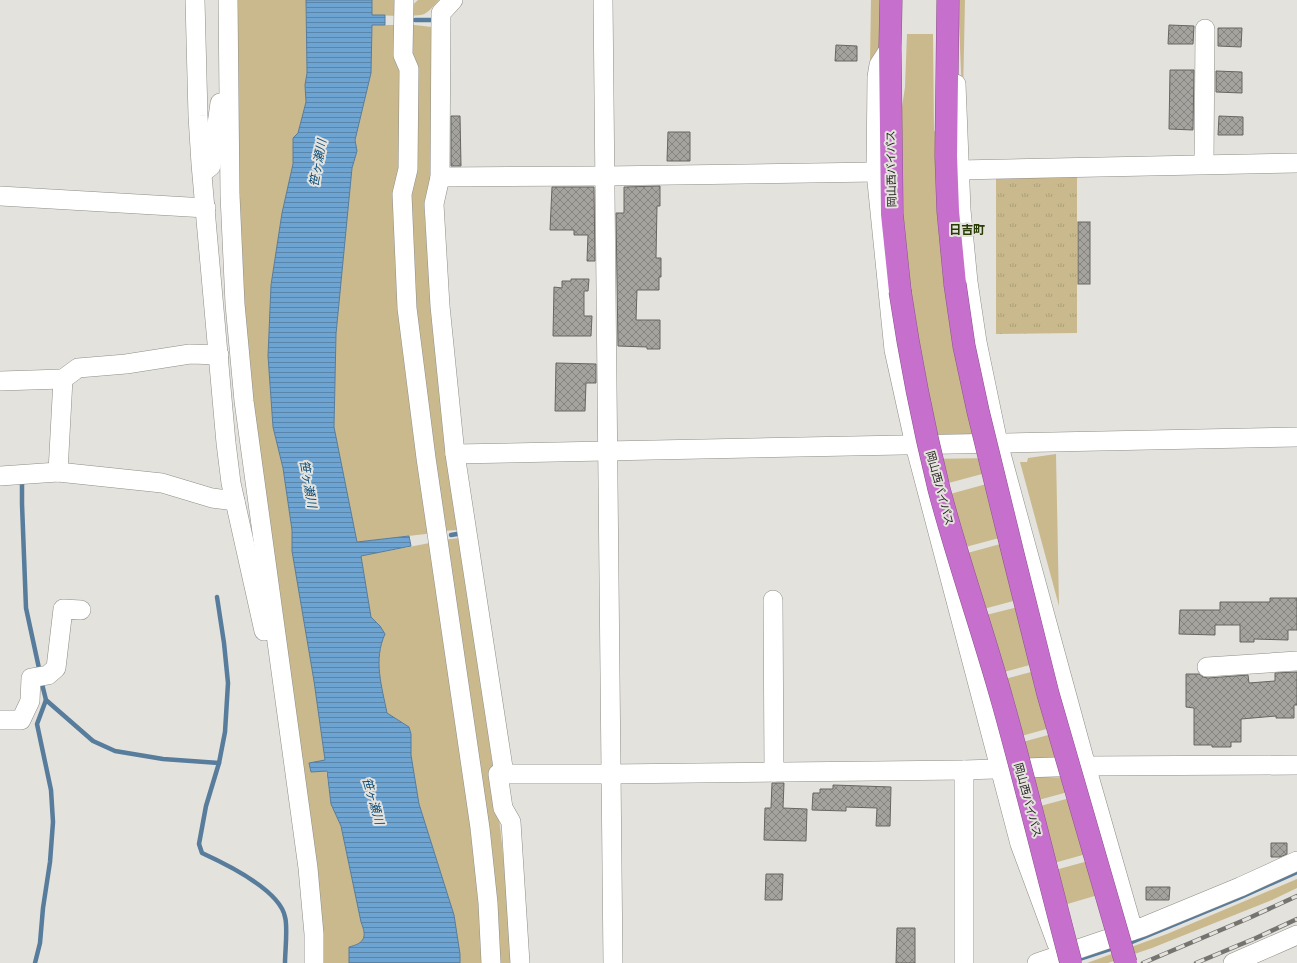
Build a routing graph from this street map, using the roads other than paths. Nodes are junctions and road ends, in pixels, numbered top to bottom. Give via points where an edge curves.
1 (195, 0) edge
2 (228, 0) edge
3 (406, 0) edge
4 (453, 0) edge
5 (603, 0) edge
6 (891, 0) edge
7 (947, 11) edge
8 (1205, 29) dead end
9 (890, 48) junction
10 (229, 74) junction
11 (1297, 163) edge
12 (1204, 164) junction
13 (960, 170) junction
14 (876, 172) junction
15 (202, 174) junction
16 (605, 176) junction
17 (440, 177) junction
18 (0, 196) edge
19 (206, 208) junction
20 (219, 355) junction
21 (63, 379) junction
22 (0, 381) edge
23 (1297, 437) edge
24 (998, 443) junction
25 (915, 445) junction
26 (607, 450) junction
27 (455, 454) junction
28 (58, 472) junction
29 (0, 476) edge
30 (235, 501) junction
31 (773, 600) dead end
32 (82, 610) dead end
33 (278, 656) junction
34 (1297, 661) edge
35 (1207, 667) dead end
36 (0, 720) edge
37 (1297, 765) edge
38 (1086, 766) junction
39 (1000, 768) junction
40 (964, 770) junction
41 (774, 772) junction
42 (504, 774) junction
43 (610, 774) junction
44 (1297, 861) edge
45 (1133, 930) junction
46 (1297, 935) edge
47 (1066, 959) edge
48 (314, 963) edge
49 (491, 963) edge
50 (520, 963) edge
51 (613, 963) edge
52 (964, 963) edge
53 (1037, 963) edge
54 (1126, 963) edge
55 (1233, 963) edge

1 - 15 street
2 - 10 street
3 - 49 street via 403,55 409,69 408,169 402,194 407,308 426,458 480,828
4 - 17 street via 441,13
5 - 16 street
6 - 9 highway, 岡山西バイパス
7 - 13 street via 957,93
7 - 54 highway, bridge via 948,211 964,346 1048,694
8 - 12 street
9 - 14 street via 879,65 877,77
9 - 47 highway, 岡山西バイパス, bridge via 892,214 900,291 923,422 962,569 1003,702
10 - 15 street via 223,83 210,166
10 - 33 street via 230,195 235,304 244,401
11 - 12 street
12 - 13 street
13 - 24 street via 968,282 977,342
14 - 16 street
14 - 25 street via 894,350
15 - 19 street
16 - 17 street
16 - 26 street
17 - 27 street via 434,204 440,306
18 - 19 street
19 - 20 street
20 - 21 street via 190,354 78,368
20 - 30 street via 226,444
21 - 22 street
21 - 28 street
23 - 24 street
24 - 25 street
24 - 38 street
25 - 26 street
25 - 39 street
26 - 27 street
26 - 43 street
27 - 42 street
28 - 29 street
28 - 30 street via 162,483 212,498
30 - 33 street via 265,632
31 - 41 street
32 - 36 street via 63,609 56,668 48,675 31,678 30,701 21,720
33 - 48 street via 308,868
34 - 35 street
37 - 38 street
38 - 39 street
38 - 45 street
39 - 40 street
39 - 47 street via 1020,844
40 - 41 street
40 - 52 street
41 - 43 street
42 - 43 street
42 - 50 street via 498,774 503,808 511,822
43 - 51 street
44 - 45 street
45 - 47 street
46 - 55 street
47 - 53 street

